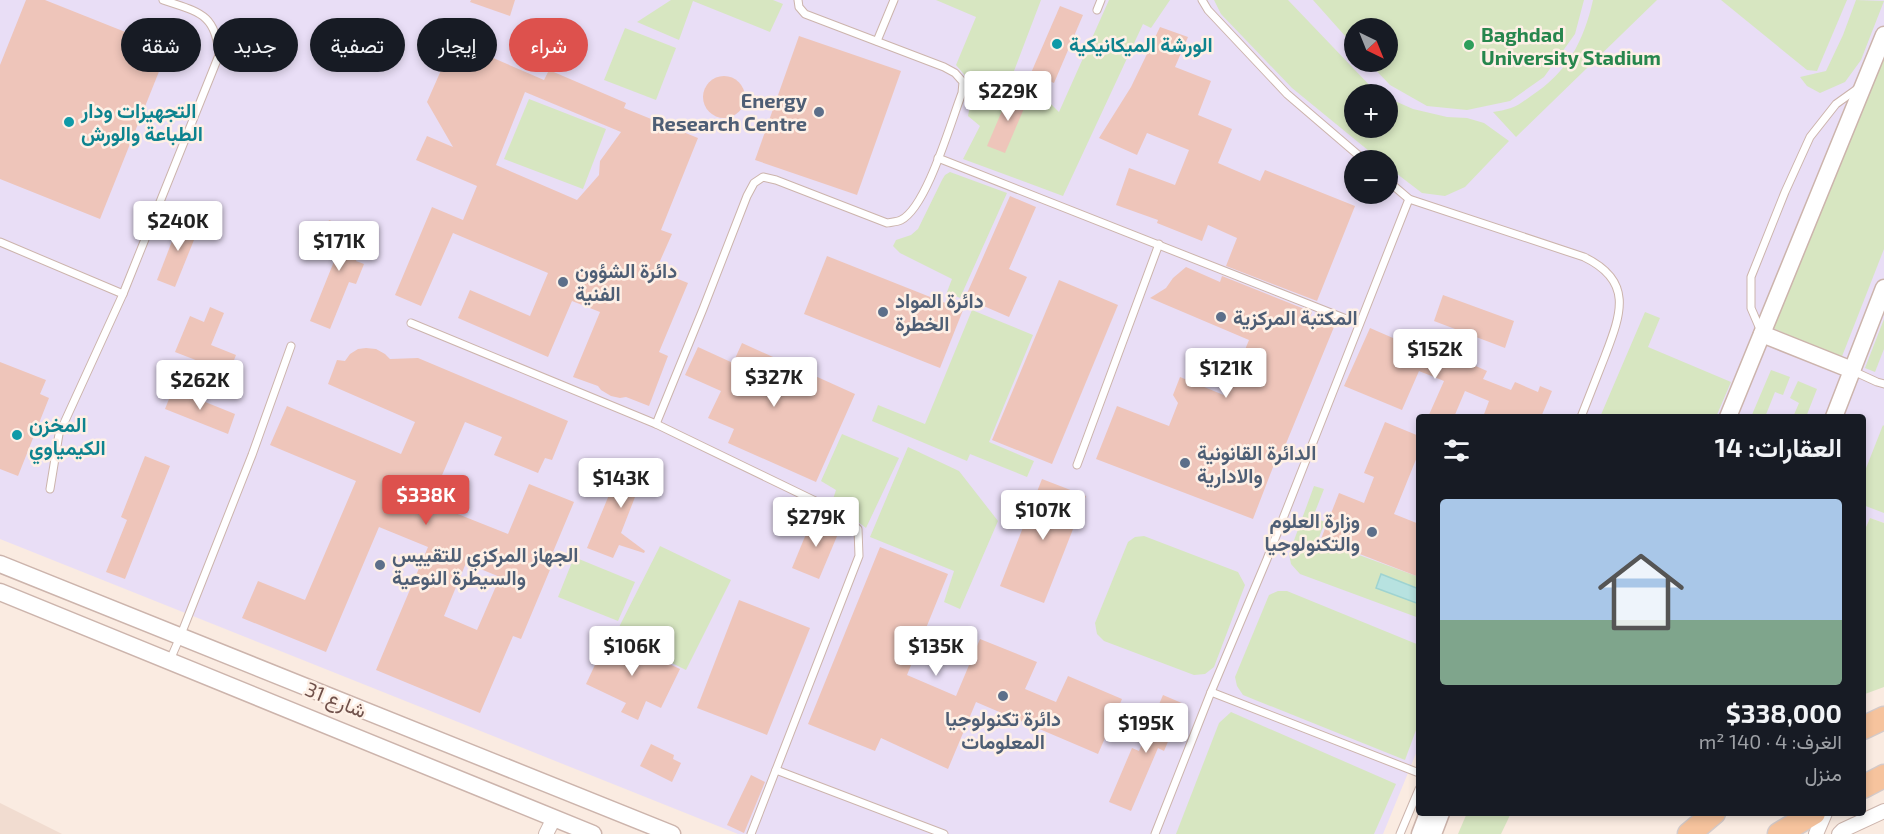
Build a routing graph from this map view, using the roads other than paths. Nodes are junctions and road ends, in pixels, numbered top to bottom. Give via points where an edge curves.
1 (163, 0) edge
2 (798, 0) edge
3 (894, 0) edge
4 (1101, 0) edge
5 (1202, 0) edge
6 (1097, 10) dead end
7 (1884, 34) edge
8 (877, 41) junction
9 (1864, 84) junction
10 (1352, 150) edge
11 (938, 158) junction
12 (1398, 190) edge
13 (1408, 199) junction
14 (0, 242) edge
15 (1158, 244) junction
16 (1884, 288) edge
17 (123, 294) junction
18 (411, 323) dead end
19 (1359, 324) junction
20 (1762, 334) junction
21 (291, 346) dead end
22 (1852, 370) junction
23 (1884, 384) edge
24 (1582, 414) edge
25 (1729, 414) edge
26 (1835, 414) edge
27 (656, 424) junction
28 (1077, 465) dead end
29 (50, 489) dead end
30 (0, 564) edge
31 (0, 592) edge
32 (180, 637) junction
33 (169, 662) junction
34 (1211, 692) junction
35 (1884, 712) edge
36 (1866, 715) edge
37 (1884, 718) edge
38 (1866, 727) edge
39 (776, 770) junction
40 (1416, 772) edge
41 (1884, 776) edge
42 (1866, 785) edge
43 (1416, 796) edge
44 (1884, 811) edge
45 (1427, 816) edge
46 (1440, 816) edge
47 (1710, 816) edge
48 (1809, 816) edge
49 (1824, 816) edge
50 (554, 818) junction
51 (546, 834) edge
52 (593, 834) edge
53 (672, 834) edge
54 (751, 834) edge
55 (942, 834) edge
56 (1155, 834) edge
57 (1400, 834) edge
58 (1420, 834) edge
59 (1433, 834) edge
60 (1689, 834) edge
61 (1779, 834) edge
62 (1816, 834) edge
63 (1839, 834) edge

1 - 17 lane via 204,15 218,38 219,55
2 - 8 lane via 805,14
3 - 8 lane
4 - 6 lane
5 - 10 lane via 1287,94
7 - 9 street
8 - 11 lane via 944,67 963,82
9 - 20 street
9 - 20 lane via 1836,104 1810,137 1785,192 1751,277 1751,308
11 - 15 lane
11 - 27 lane via 911,212 901,220 887,223 776,180 763,177 754,183
12 - 13 lane
13 - 19 lane
13 - 24 lane via 1584,258 1611,277 1620,309
14 - 17 lane
15 - 19 lane
15 - 28 lane
16 - 22 street
17 - 29 lane via 59,434
18 - 27 lane
19 - 34 lane
20 - 22 street
20 - 25 street
21 - 32 lane
22 - 23 lane
22 - 26 street
27 - 39 lane via 838,512 858,529 859,556
30 - 32 street, شارع 31
31 - 33 street, شارع 31
32 - 33 lane
32 - 53 street, شارع 31
33 - 50 street, شارع 31
34 - 40 lane
34 - 56 lane
35 - 36 street
37 - 38 main road
39 - 54 lane
39 - 55 lane
41 - 42 main road
43 - 57 lane
44 - 63 street
45 - 58 street
46 - 59 street
47 - 60 main road
48 - 61 main road
49 - 62 street
50 - 51 street
50 - 52 street, شارع 31

